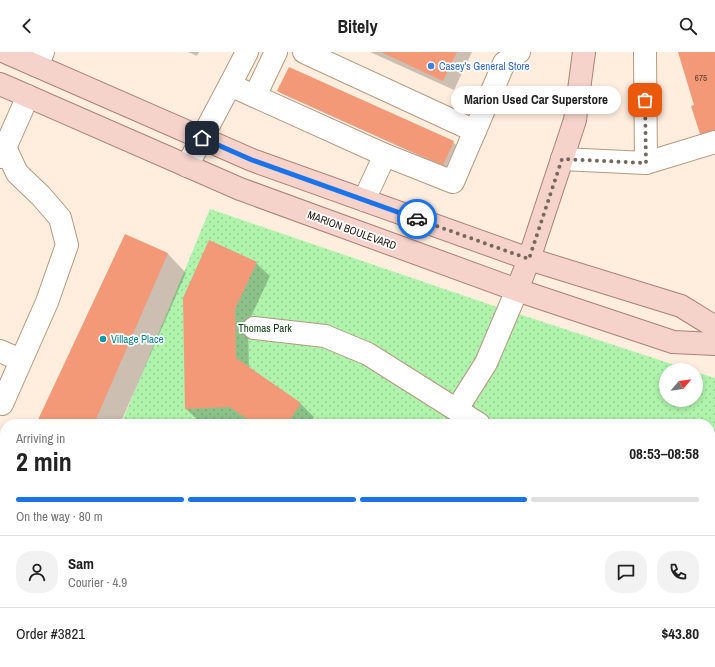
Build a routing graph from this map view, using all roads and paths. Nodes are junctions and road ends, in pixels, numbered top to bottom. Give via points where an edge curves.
1 (5, 52) edge
2 (247, 52) edge
3 (276, 52) edge
4 (304, 52) edge
5 (584, 52) edge
6 (645, 52) edge
7 (506, 55) edge
8 (40, 59) edge
9 (0, 84) edge
10 (230, 85) junction
11 (28, 96) junction
12 (255, 96) junction
13 (475, 131) junction
14 (202, 138) junction
15 (715, 142) edge
16 (2, 150) edge
17 (385, 155) junction
18 (562, 159) junction
19 (646, 163) junction
20 (187, 166) junction
21 (364, 200) junction
22 (529, 259) junction
23 (517, 290) junction
24 (715, 327) edge
25 (254, 328) dead end
26 (715, 344) edge
27 (0, 351) edge
28 (21, 360) junction
29 (2, 404) dead end
30 (457, 409) junction
31 (472, 419) edge

1 - 8 main road
2 - 10 lane
3 - 12 lane
4 - 13 lane
5 - 18 main road via 575,120
6 - 19 lane
7 - 13 lane
8 - 14 main road
9 - 11 main road, MARION BOULEVARD
10 - 12 lane
10 - 14 lane
11 - 16 lane
11 - 20 main road, MARION BOULEVARD
12 - 17 lane
13 - 17 lane via 453,182
14 - 20 lane
14 - 21 main road via 252,160
15 - 19 lane
16 - 28 lane via 17,174 60,218 67,245 47,302
17 - 21 lane
18 - 19 lane
18 - 22 main road
20 - 23 main road, MARION BOULEVARD via 240,189
21 - 22 main road
22 - 23 main road
22 - 24 main road via 681,306
23 - 26 main road, MARION BOULEVARD via 673,342
23 - 30 lane via 486,363
25 - 30 lane via 325,336 368,354
27 - 28 lane
28 - 29 lane
30 - 31 lane

